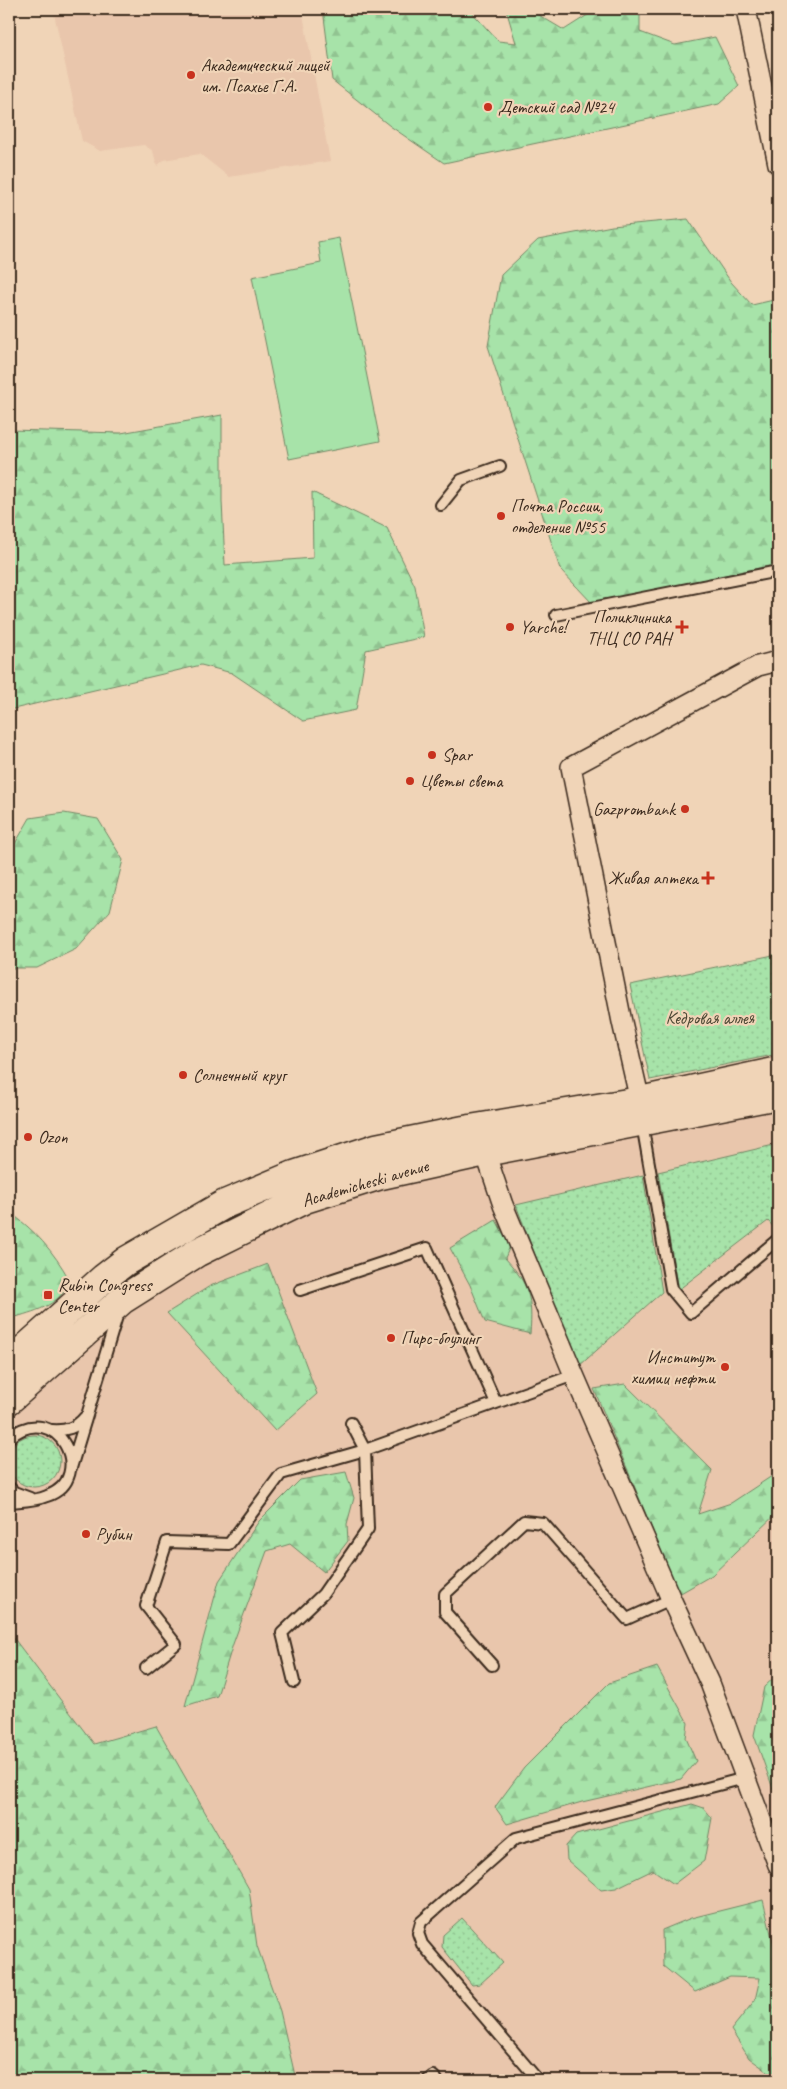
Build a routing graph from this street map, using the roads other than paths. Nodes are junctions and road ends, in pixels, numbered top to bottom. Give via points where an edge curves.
1 (746, 9) edge
2 (778, 164) edge
3 (500, 466) dead end
4 (441, 505) dead end
5 (778, 571) edge
6 (556, 615) dead end
7 (778, 661) edge
8 (778, 1071) edge
9 (778, 1095) edge
10 (641, 1111) junction
11 (485, 1152) junction
12 (778, 1239) edge
13 (104, 1278) junction
14 (300, 1290) dead end
15 (122, 1300) junction
16 (9, 1363) edge
17 (574, 1374) junction
18 (9, 1400) edge
19 (496, 1403) junction
20 (86, 1414) junction
21 (351, 1423) dead end
22 (51, 1430) junction
23 (9, 1438) edge
24 (365, 1450) junction
25 (70, 1468) junction
26 (9, 1487) edge
27 (36, 1499) junction
28 (9, 1502) edge
29 (671, 1599) junction
30 (492, 1665) dead end
31 (146, 1668) dead end
32 (294, 1682) dead end
33 (745, 1778) junction
34 (778, 1865) edge
35 (428, 2080) edge
36 (437, 2080) edge
37 (538, 2080) edge

1 - 2 street
3 - 4 lane via 461,480
5 - 6 lane
7 - 10 street via 758,666 571,767
8 - 10 main road, Academicheski avenue
9 - 10 main road, Academicheski avenue
10 - 11 main road, Academicheski avenue
10 - 12 lane via 671,1289 691,1313
10 - 13 main road, Academicheski avenue via 464,1130 376,1148 294,1175 225,1204 144,1250
11 - 15 main road, Academicheski avenue via 381,1175 305,1199 198,1252
11 - 17 street via 503,1205
13 - 15 main road
13 - 16 main road, Academicheski avenue
14 - 19 lane via 427,1248
15 - 18 main road, Academicheski avenue
15 - 20 lane
17 - 19 lane
17 - 29 street
19 - 24 lane
20 - 22 lane via 71,1428
20 - 25 lane
21 - 24 lane
22 - 23 lane via 27,1427
22 - 25 lane via 67,1446
24 - 31 lane via 282,1474 229,1544 167,1542 146,1606 176,1644
24 - 32 lane via 368,1529 323,1594 282,1633
25 - 27 lane via 67,1480 59,1489
26 - 27 lane via 25,1497
27 - 28 lane
29 - 30 lane via 627,1619 543,1523 524,1521 446,1594 444,1612
29 - 33 street via 710,1683
33 - 34 street
33 - 37 lane via 516,1838 421,1922 418,1933 422,1944
35 - 36 lane via 433,2076

